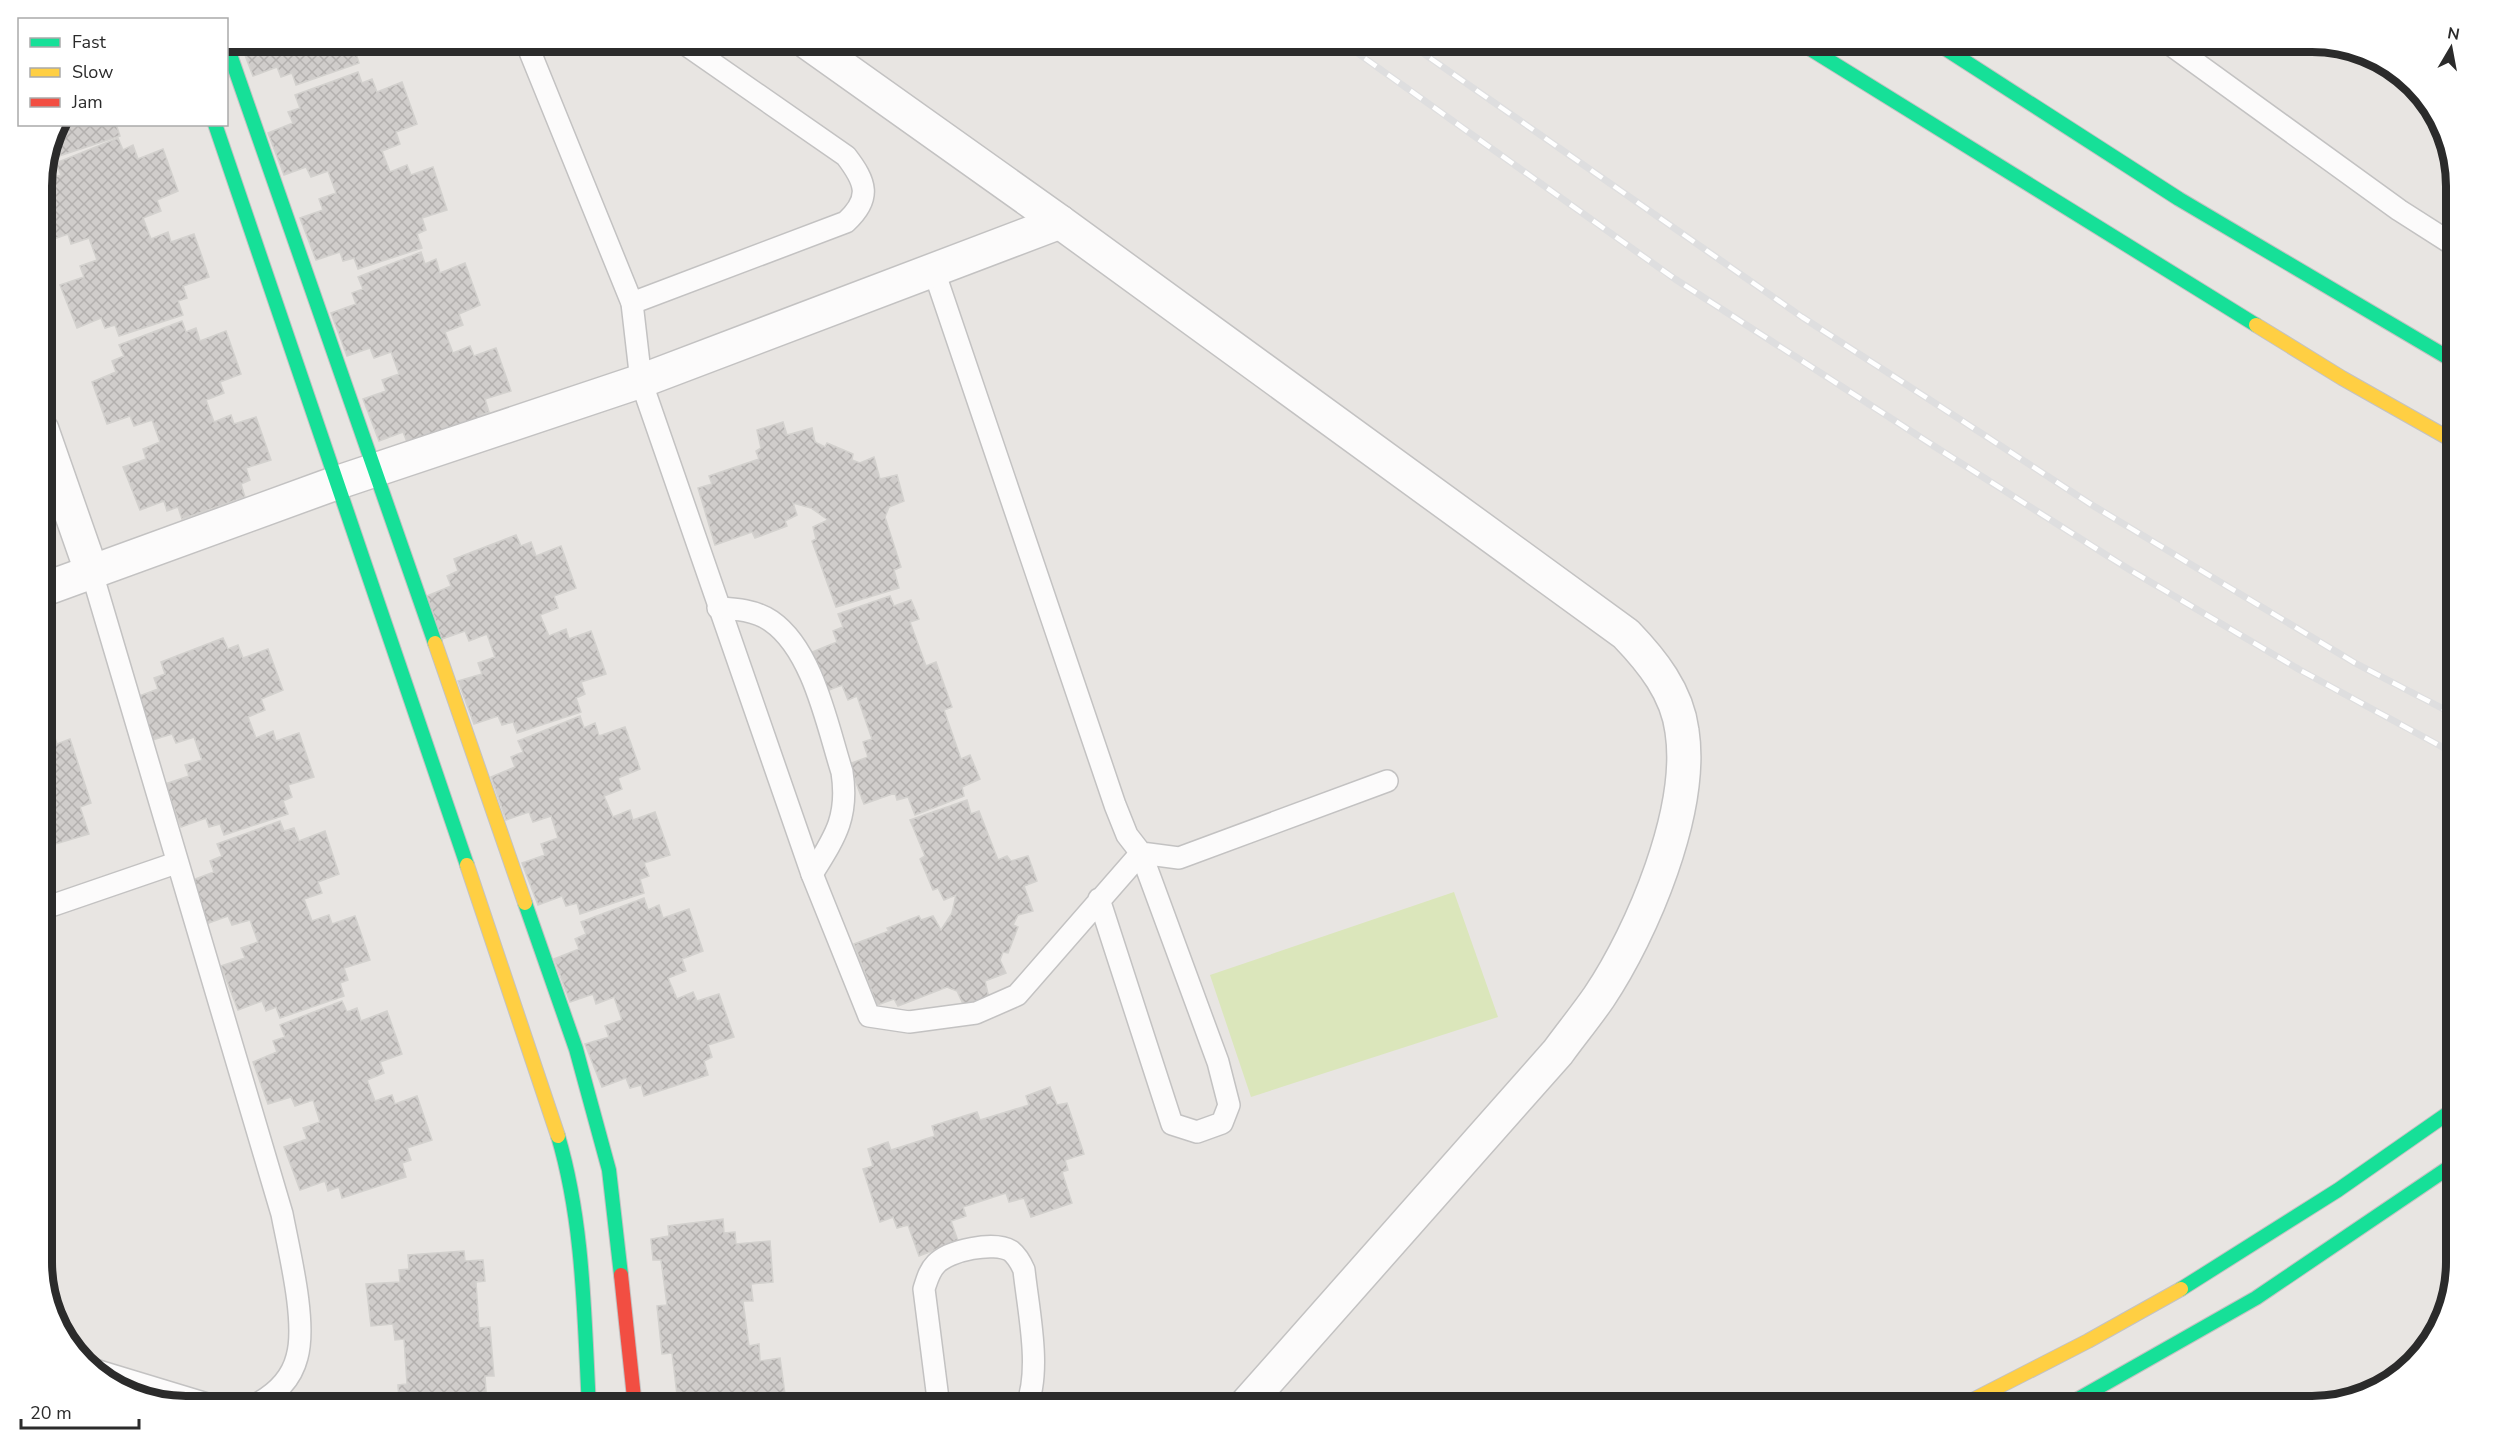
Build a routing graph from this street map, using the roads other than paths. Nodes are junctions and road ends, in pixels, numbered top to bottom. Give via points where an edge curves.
1 (1816, 52) edge
2 (1951, 52) edge
3 (2181, 52) edge
4 (229, 53) edge
5 (529, 53) edge
6 (697, 53) edge
7 (822, 53) edge
8 (216, 126) edge
9 (1060, 222) junction
10 (2446, 240) edge
11 (934, 271) junction
12 (632, 303) junction
13 (2446, 356) edge
14 (641, 381) junction
15 (2446, 437) edge
16 (53, 461) edge
17 (375, 470) junction
18 (336, 483) junction
19 (92, 573) junction
20 (53, 586) edge
21 (718, 608) junction
22 (1387, 781) dead end
23 (1141, 853) junction
24 (176, 863) junction
25 (812, 874) junction
26 (1100, 899) junction
27 (53, 905) edge
28 (2446, 1114) edge
29 (2446, 1169) edge
30 (118, 1377) edge
31 (179, 1396) edge
32 (272, 1396) edge
33 (588, 1396) edge
34 (634, 1396) edge
35 (938, 1396) edge
36 (1029, 1396) edge
37 (1254, 1396) edge
38 (1982, 1396) edge
39 (2083, 1396) edge

1 - 15 main road via 2342,378
2 - 13 main road via 2180,199
3 - 10 lane
4 - 17 main road
5 - 12 lane
6 - 12 lane via 846,156 860,174 864,194 859,210 846,222
7 - 9 street
8 - 18 main road
9 - 11 street
9 - 37 street via 1626,634 1652,661 1671,693 1682,729 1685,766 1661,871 1634,935 1599,996 1558,1052
11 - 14 street
11 - 23 lane via 1115,805
12 - 14 lane
14 - 17 street
14 - 21 lane
16 - 19 street
17 - 18 street
17 - 34 main road via 597,1117 612,1192
18 - 19 street
18 - 33 main road via 539,1071 571,1180 579,1240
19 - 20 street
19 - 24 lane
21 - 25 lane
21 - 25 lane via 748,610 770,620 792,638 805,659 845,790 838,832
22 - 23 lane via 1179,858
23 - 26 lane
23 - 26 lane via 1218,1062 1229,1105 1222,1123 1197,1132 1172,1124
24 - 27 lane
24 - 32 lane via 282,1214 300,1335 297,1358 288,1378
25 - 26 lane via 868,1016 909,1022 976,1013 1017,995
28 - 38 main road via 2252,1246 2031,1373
29 - 39 main road via 2256,1298
30 - 31 lane
35 - 36 lane via 924,1289 928,1276 939,1261 956,1252 1000,1247 1011,1251 1024,1270 1033,1369

